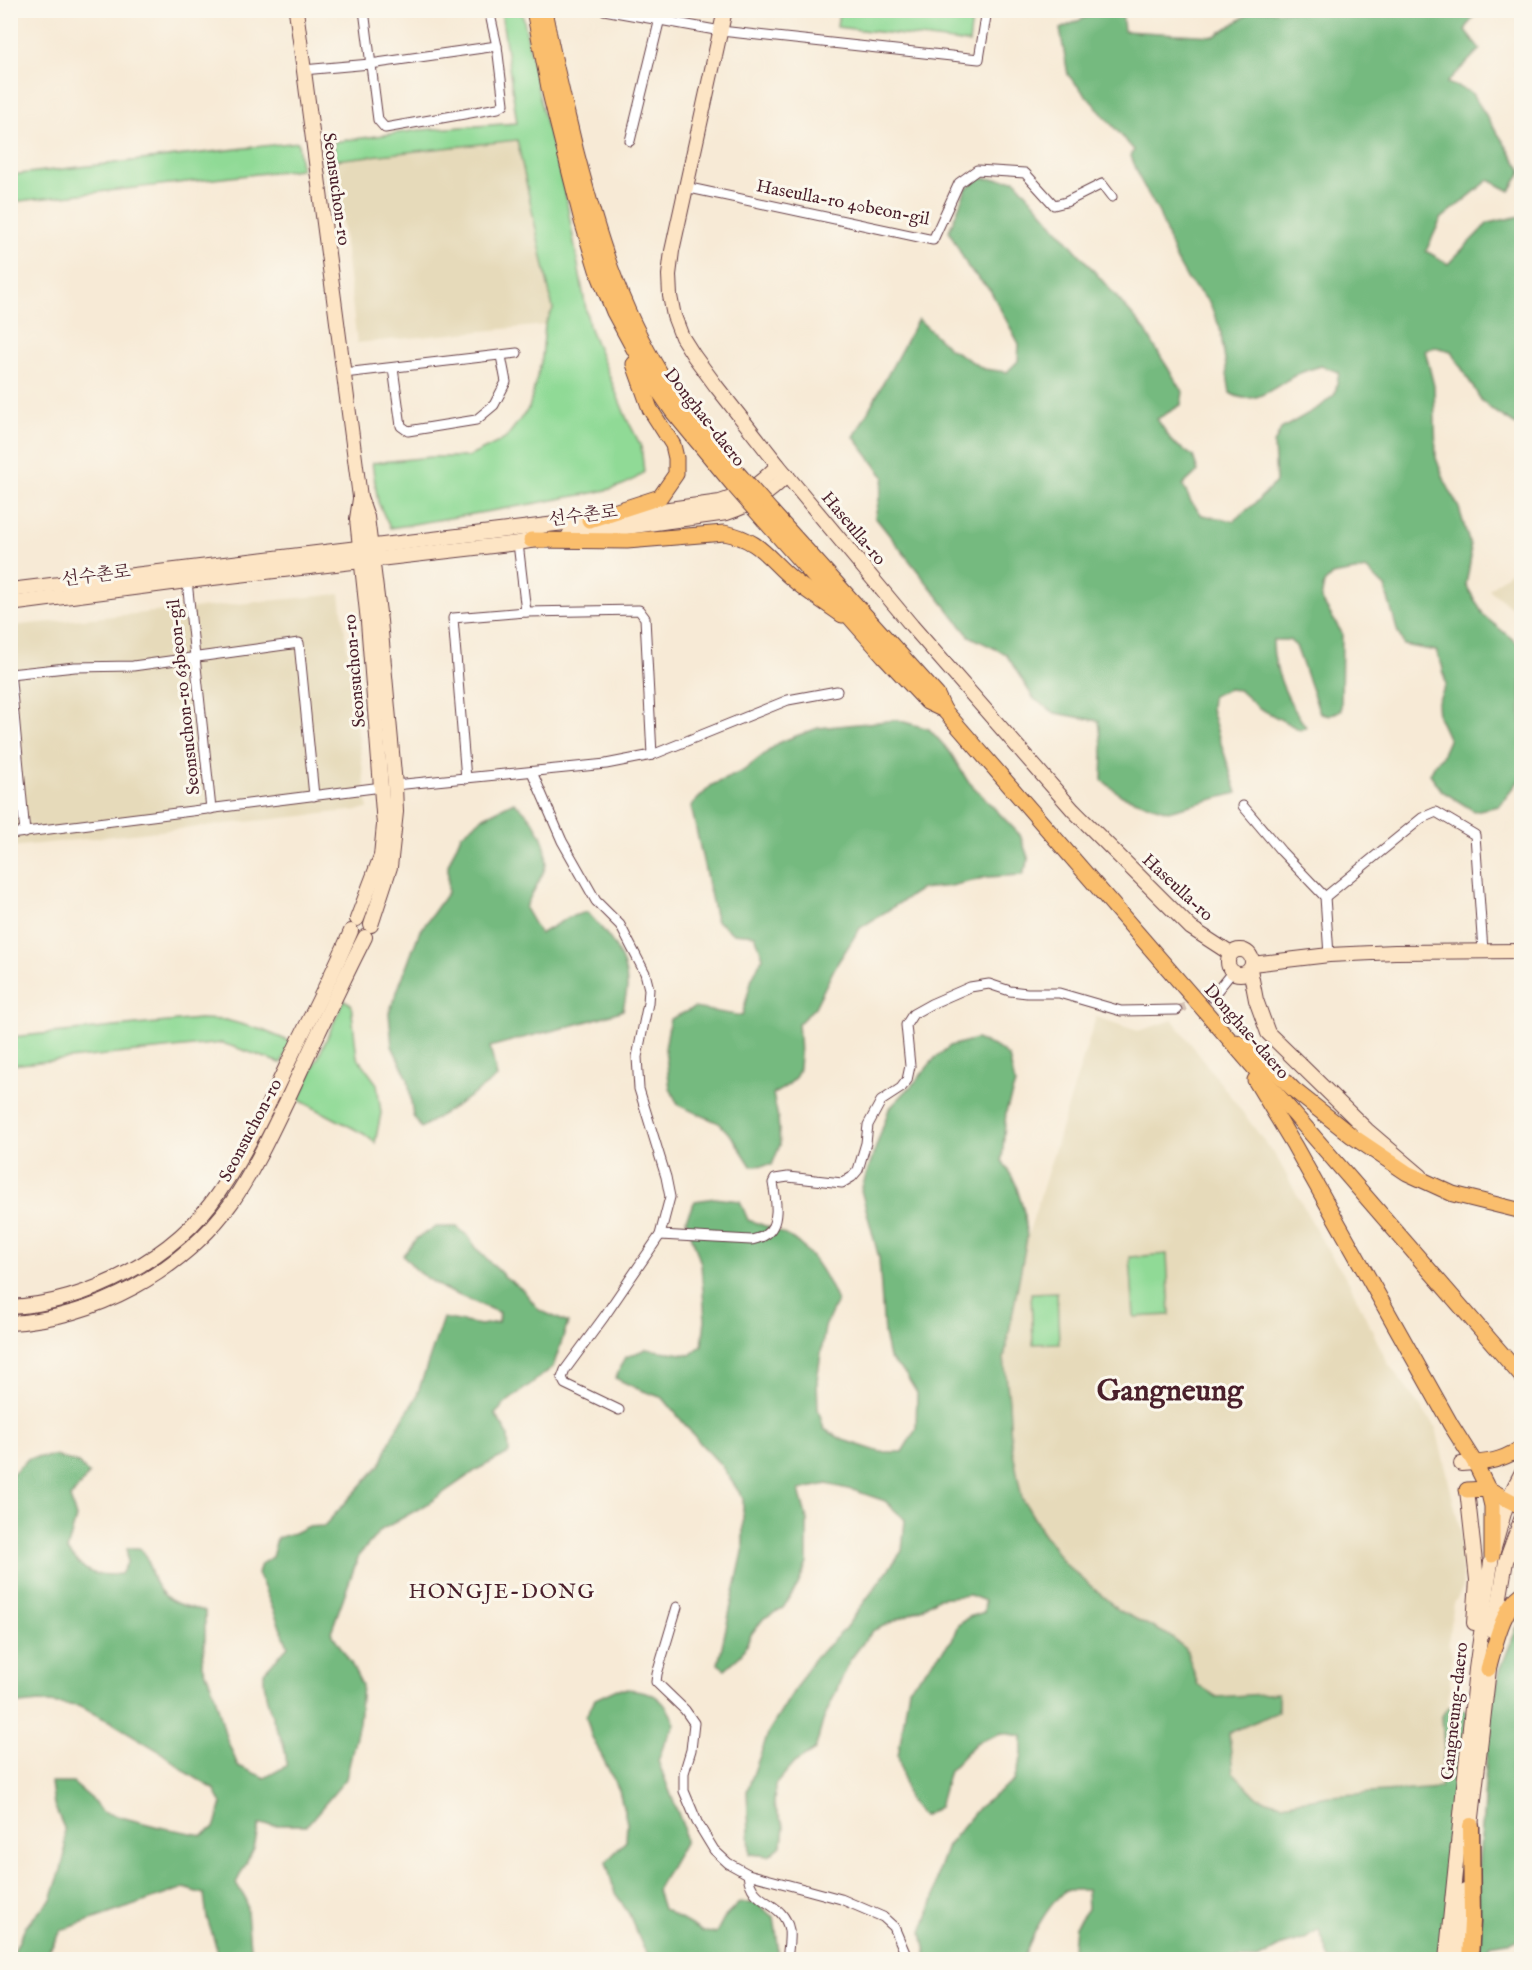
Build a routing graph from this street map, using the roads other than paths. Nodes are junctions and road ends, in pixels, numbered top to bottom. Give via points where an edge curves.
1 (296, 10) edge
2 (364, 10) edge
3 (489, 10) edge
4 (534, 10) edge
5 (544, 10) edge
6 (662, 10) edge
7 (725, 10) edge
8 (987, 10) edge
9 (604, 11) edge
10 (660, 21) junction
11 (721, 31) junction
12 (496, 46) junction
13 (370, 64) junction
14 (303, 70) junction
15 (630, 141) dead end
16 (685, 187) junction
17 (1112, 197) dead end
18 (619, 322) junction
19 (518, 353) dead end
20 (501, 356) junction
21 (393, 368) junction
22 (344, 373) junction
23 (783, 470) junction
24 (739, 483) junction
25 (768, 516) junction
26 (589, 520) junction
27 (525, 542) junction
28 (366, 553) junction
29 (186, 574) junction
30 (10, 590) edge
31 (10, 604) edge
32 (526, 612) junction
33 (865, 632) junction
34 (196, 657) junction
35 (11, 673) edge
36 (837, 691) dead end
37 (944, 710) junction
38 (652, 755) junction
39 (532, 772) junction
40 (466, 779) junction
41 (388, 786) junction
42 (314, 796) junction
43 (1243, 806) dead end
44 (211, 809) junction
45 (25, 832) junction
46 (10, 834) edge
47 (1325, 897) junction
48 (354, 925) junction
49 (368, 931) junction
50 (1483, 951) junction
51 (1521, 951) edge
52 (1231, 954) junction
53 (1329, 955) junction
54 (1251, 967) junction
55 (1233, 971) junction
56 (1212, 997) tunnel mouth
57 (1177, 1010) tunnel mouth
58 (1230, 1039) junction
59 (1433, 1182) junction
60 (1453, 1194) junction
61 (1521, 1204) edge
62 (1521, 1211) edge
63 (660, 1235) junction
64 (111, 1281) junction
65 (118, 1295) junction
66 (10, 1307) edge
67 (10, 1323) edge
68 (1521, 1377) edge
69 (619, 1410) dead end
70 (1521, 1447) edge
71 (1468, 1464) junction
72 (1521, 1472) edge
73 (1488, 1489) junction
74 (1467, 1490) joint
75 (1508, 1499) junction
76 (1521, 1507) edge
77 (1521, 1517) edge
78 (1492, 1554) junction
79 (1521, 1594) edge
80 (677, 1607) dead end
81 (1482, 1669) junction
82 (1471, 1826) junction
83 (748, 1874) junction
84 (787, 1959) edge
85 (908, 1959) edge
86 (1446, 1959) edge
87 (1459, 1959) edge
88 (1470, 1959) edge

1 - 14 street, Seonsuchon-ro
2 - 13 street
3 - 12 street
4 - 18 main road, Donghae-daero via 582,220
5 - 24 main road, Donghae-daero via 590,204 617,289 662,377
6 - 10 street
7 - 11 street, Haseulla-ro
8 - 11 street via 979,59
9 - 10 street
10 - 11 street
10 - 15 street
11 - 16 street, Haseulla-ro
12 - 13 street
12 - 13 street via 504,104 385,128 378,120
13 - 14 street
14 - 22 street, Seonsuchon-ro
16 - 17 street, Haseulla-ro 40beon-gil via 933,240 959,183 977,170 1025,172 1054,205 1102,184
16 - 23 street, Haseulla-ro via 669,275 674,316 694,356
18 - 24 main road, Donghae-daero via 673,412
18 - 26 main road via 650,409 673,445 676,474 660,497
19 - 20 street
20 - 21 street
20 - 21 street via 506,382 494,405 476,420 408,431 401,426
21 - 22 street
22 - 28 street, Seonsuchon-ro via 360,497 357,519
23 - 26 street, 선수촌로 via 720,502
23 - 27 street, 선수촌로 via 771,492 728,513
23 - 52 street, Haseulla-ro via 912,626 1073,810 1191,928
24 - 25 main road, Donghae-daero, bridge
25 - 33 main road, Donghae-daero
25 - 37 main road, Donghae-daero via 937,695
26 - 28 street, 선수촌로
27 - 28 street, 선수촌로
27 - 32 street
27 - 33 main road via 627,541 724,533 738,536 748,539 795,581
28 - 29 street
28 - 41 street, Seonsuchon-ro via 380,621
29 - 30 street, 선수촌로
29 - 31 street, 선수촌로
29 - 34 street, Seonsuchon-ro 63beon-gil
32 - 38 street via 639,610 645,618
32 - 40 street via 453,618
33 - 37 main road, Donghae-daero via 927,702
34 - 35 street via 133,666
34 - 42 street via 299,644
34 - 44 street, Seonsuchon-ro 63beon-gil
35 - 45 street
36 - 38 street via 788,700
37 - 58 main road, Donghae-daero
38 - 39 street
39 - 40 street
39 - 63 street via 596,902 620,925 645,973 648,1003 637,1073 670,1197
40 - 41 street
41 - 42 street, Seonsuchon-ro 63beon-gil
41 - 48 street, Seonsuchon-ro via 381,856
41 - 49 street, Seonsuchon-ro via 396,812 390,867
42 - 44 street, Seonsuchon-ro 63beon-gil
43 - 47 street
44 - 45 street, Seonsuchon-ro 63beon-gil
45 - 46 street, Seonsuchon-ro 63beon-gil
47 - 50 street via 1422,818 1436,812 1475,835
47 - 53 street
48 - 49 street via 357,937
48 - 64 street, Seonsuchon-ro via 249,1143 219,1193 174,1240 145,1263
49 - 65 street, Seonsuchon-ro via 263,1150 231,1202 184,1252 153,1276
50 - 51 street
50 - 53 street
52 - 54 street via 1246,951 1251,956
52 - 55 street via 1228,965
53 - 54 street
54 - 55 street via 1244,973
54 - 59 street via 1256,1000 1268,1033 1367,1130
55 - 56 street
57 - 63 street via 1121,1011 1059,993 1010,991 989,984 970,987 913,1014 906,1024 910,1066 907,1080 881,1101 868,1125 858,1170 852,1177 842,1183 775,1179 776,1215 773,1228 765,1236 751,1240
58 - 60 main road via 1257,1052 1294,1090 1352,1136 1407,1173
58 - 68 main road, Donghae-daero
58 - 71 main road via 1451,1425
59 - 60 street
59 - 61 street
60 - 62 main road
63 - 69 street via 562,1378 565,1384
64 - 65 street
64 - 66 street, Seonsuchon-ro via 54,1302
65 - 67 street, Seonsuchon-ro via 57,1317
70 - 71 main road via 1492,1462
71 - 73 main road
72 - 75 street, Gangneung-daero
73 - 74 main road
73 - 75 main road
73 - 78 main road
74 - 81 street via 1477,1580 1473,1639
75 - 76 main road
75 - 78 street, Gangneung-daero
77 - 81 street, Gangneung-daero via 1506,1561
78 - 81 street, Gangneung-daero
79 - 81 main road via 1502,1623
80 - 83 street via 656,1682 694,1723 684,1791 714,1850
81 - 82 street, Gangneung-daero
81 - 86 street, Gangneung-daero
82 - 87 street, Gangneung-daero
82 - 88 highway
83 - 84 street via 756,1896 783,1915 789,1930
83 - 85 street via 841,1899 884,1917 894,1927

